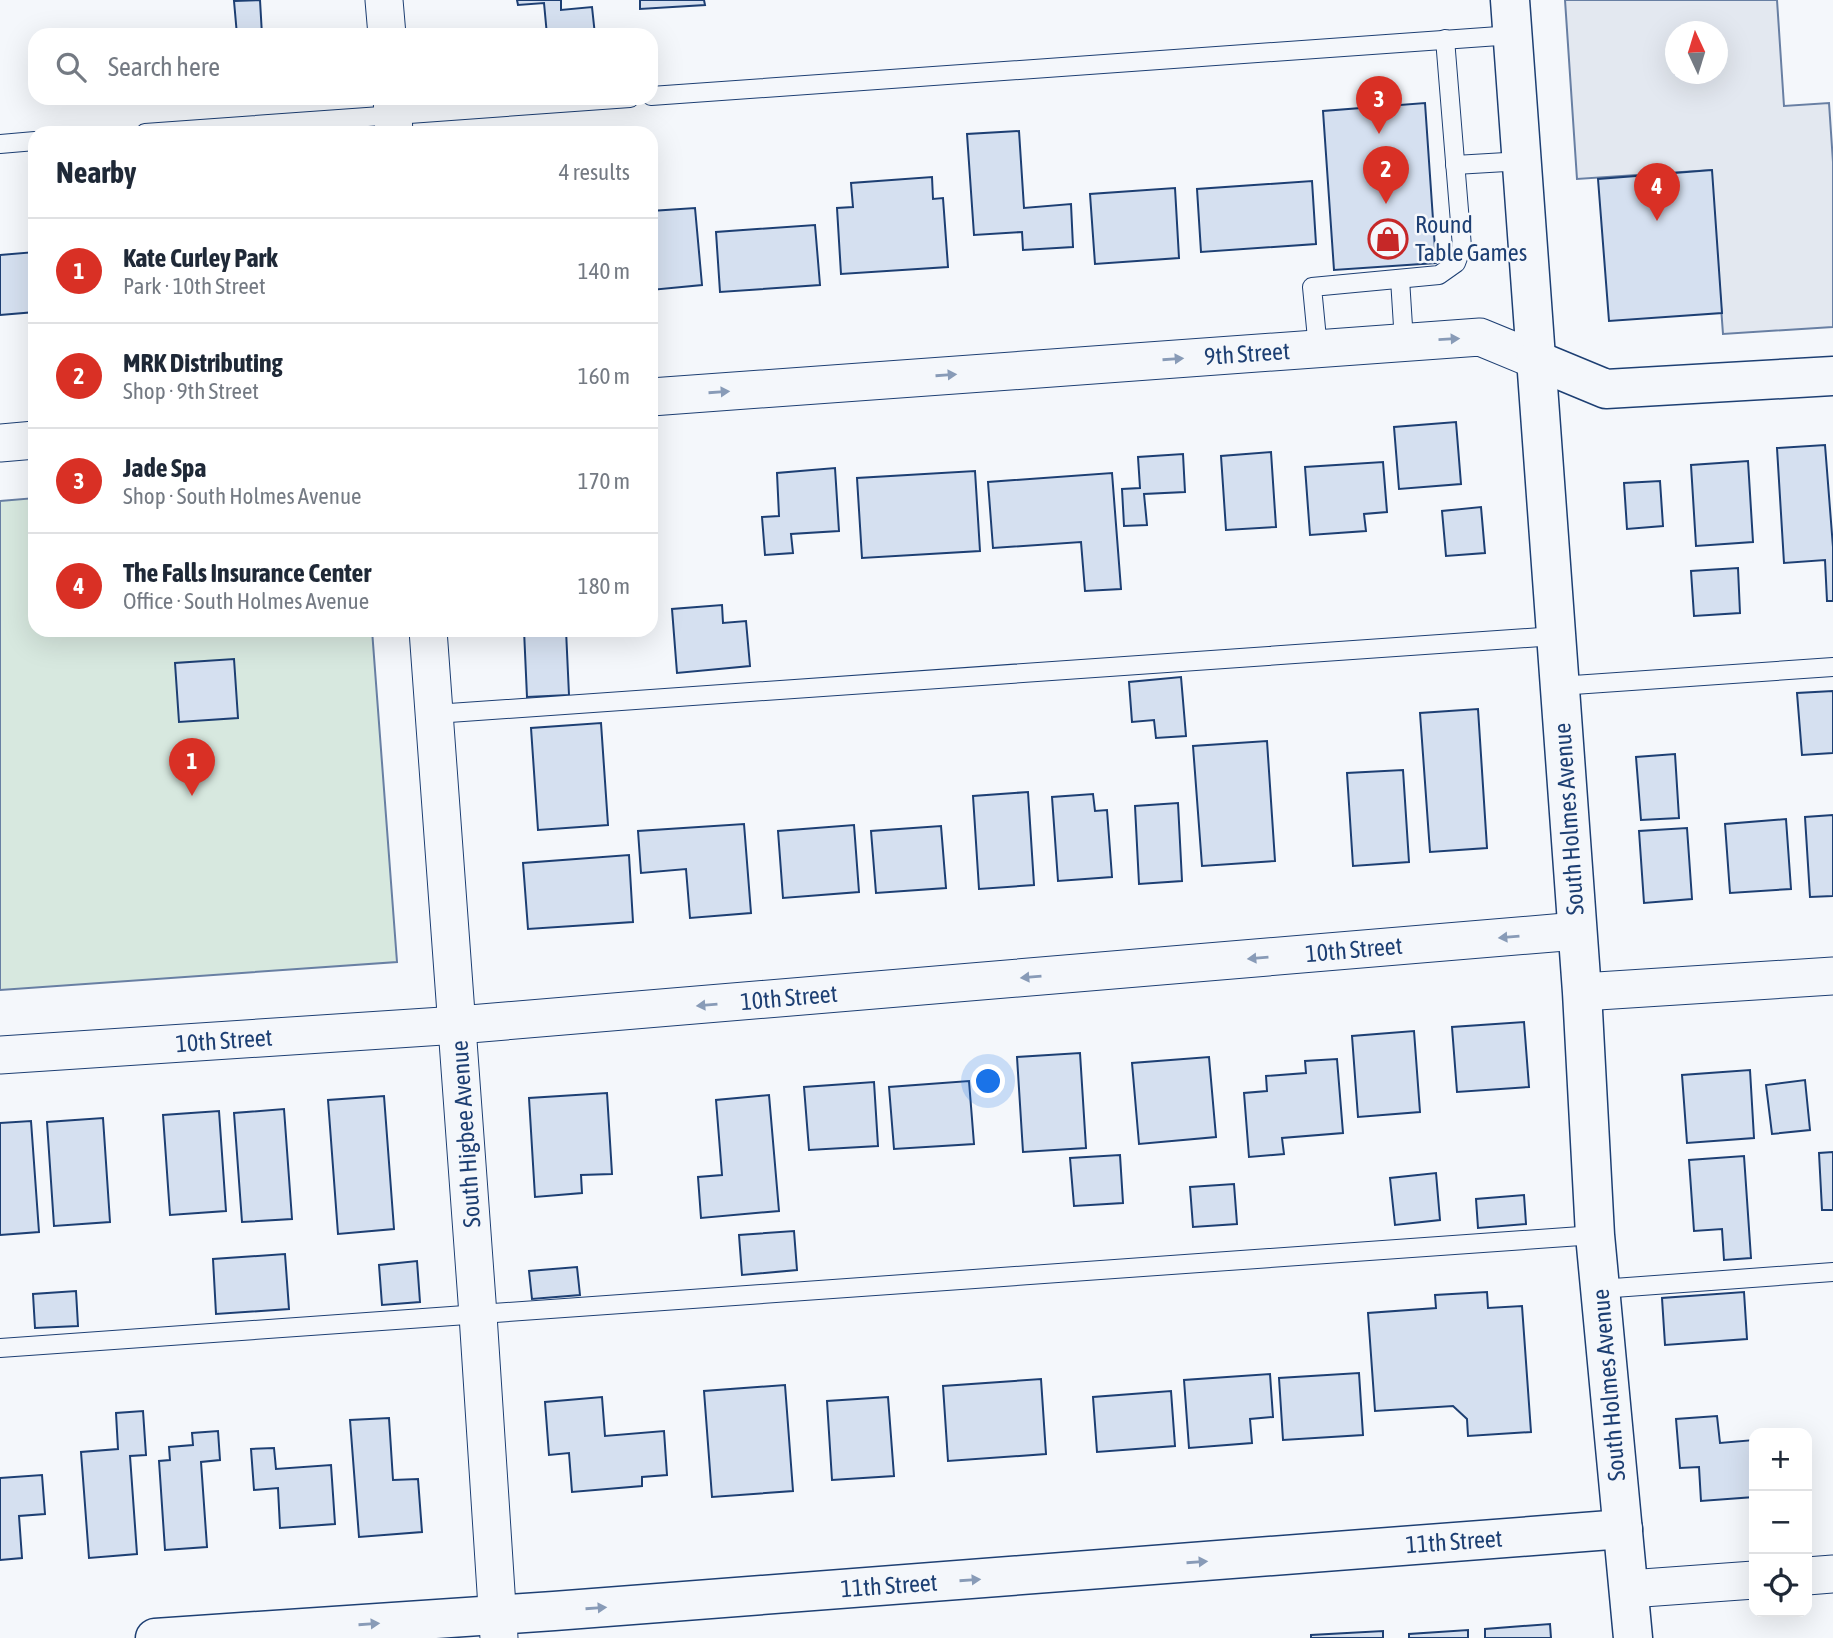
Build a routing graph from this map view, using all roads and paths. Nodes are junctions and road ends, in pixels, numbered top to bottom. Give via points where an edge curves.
1 (384, 0) edge
2 (1511, 17) edge
3 (386, 28) edge
4 (1445, 39) junction
5 (658, 95) edge
6 (532, 105) edge
7 (393, 115) edge
8 (241, 126) edge
9 (28, 142) edge
10 (0, 144) edge
11 (1523, 161) junction
12 (1455, 164) junction
13 (1400, 279) junction
14 (1404, 342) junction
15 (1318, 349) junction
16 (1536, 360) junction
17 (1833, 376) edge
18 (658, 396) edge
19 (28, 441) edge
20 (0, 443) edge
21 (1555, 636) junction
22 (429, 637) edge
23 (1833, 667) edge
24 (1559, 686) junction
25 (435, 714) junction
26 (1577, 931) junction
27 (1833, 976) edge
28 (1582, 992) junction
29 (458, 1026) junction
30 (0, 1055) edge
31 (1595, 1235) junction
32 (1833, 1272) edge
33 (1600, 1289) junction
34 (478, 1315) junction
35 (0, 1348) edge
36 (1623, 1529) junction
37 (1833, 1574) edge
38 (1812, 1576) edge
39 (1749, 1580) edge
40 (1629, 1589) junction
41 (498, 1627) edge
42 (155, 1638) edge
43 (1633, 1638) edge

1 - 3 street
2 - 4 lane
2 - 11 street, South Holmes Avenue
4 - 5 lane
4 - 12 lane
6 - 7 lane
7 - 8 lane
9 - 10 lane
11 - 12 lane
11 - 16 street, South Holmes Avenue
12 - 13 lane via 1462,247 1456,263 1438,275
13 - 14 lane
13 - 15 lane via 1312,287
14 - 15 street, 9th Street
14 -> 16 street, 9th Street via 1480,337
18 -> 15 street, 9th Street
16 - 17 street, 9th Street via 1606,389
16 - 21 street, South Holmes Avenue
19 - 20 street
21 - 24 street, South Holmes Avenue
21 - 25 lane
22 - 25 street, South Higbee Avenue
23 - 24 lane
24 - 26 street, South Holmes Avenue
25 - 29 street, South Higbee Avenue
26 - 28 street, South Holmes Avenue
26 -> 29 street, 10th Street
27 - 28 street
28 - 31 street, South Holmes Avenue
29 - 30 street, 10th Street
29 - 34 street, South Higbee Avenue
31 - 33 street, South Holmes Avenue
31 - 34 lane
32 - 33 lane
33 - 36 street, South Holmes Avenue
34 - 35 lane
34 - 41 street, South Higbee Avenue
36 - 40 street, South Holmes Avenue
41 -> 36 street, 11th Street
37 - 38 street
39 - 40 street
40 - 43 street, South Holmes Avenue
42 -> 41 street, 11th Street

